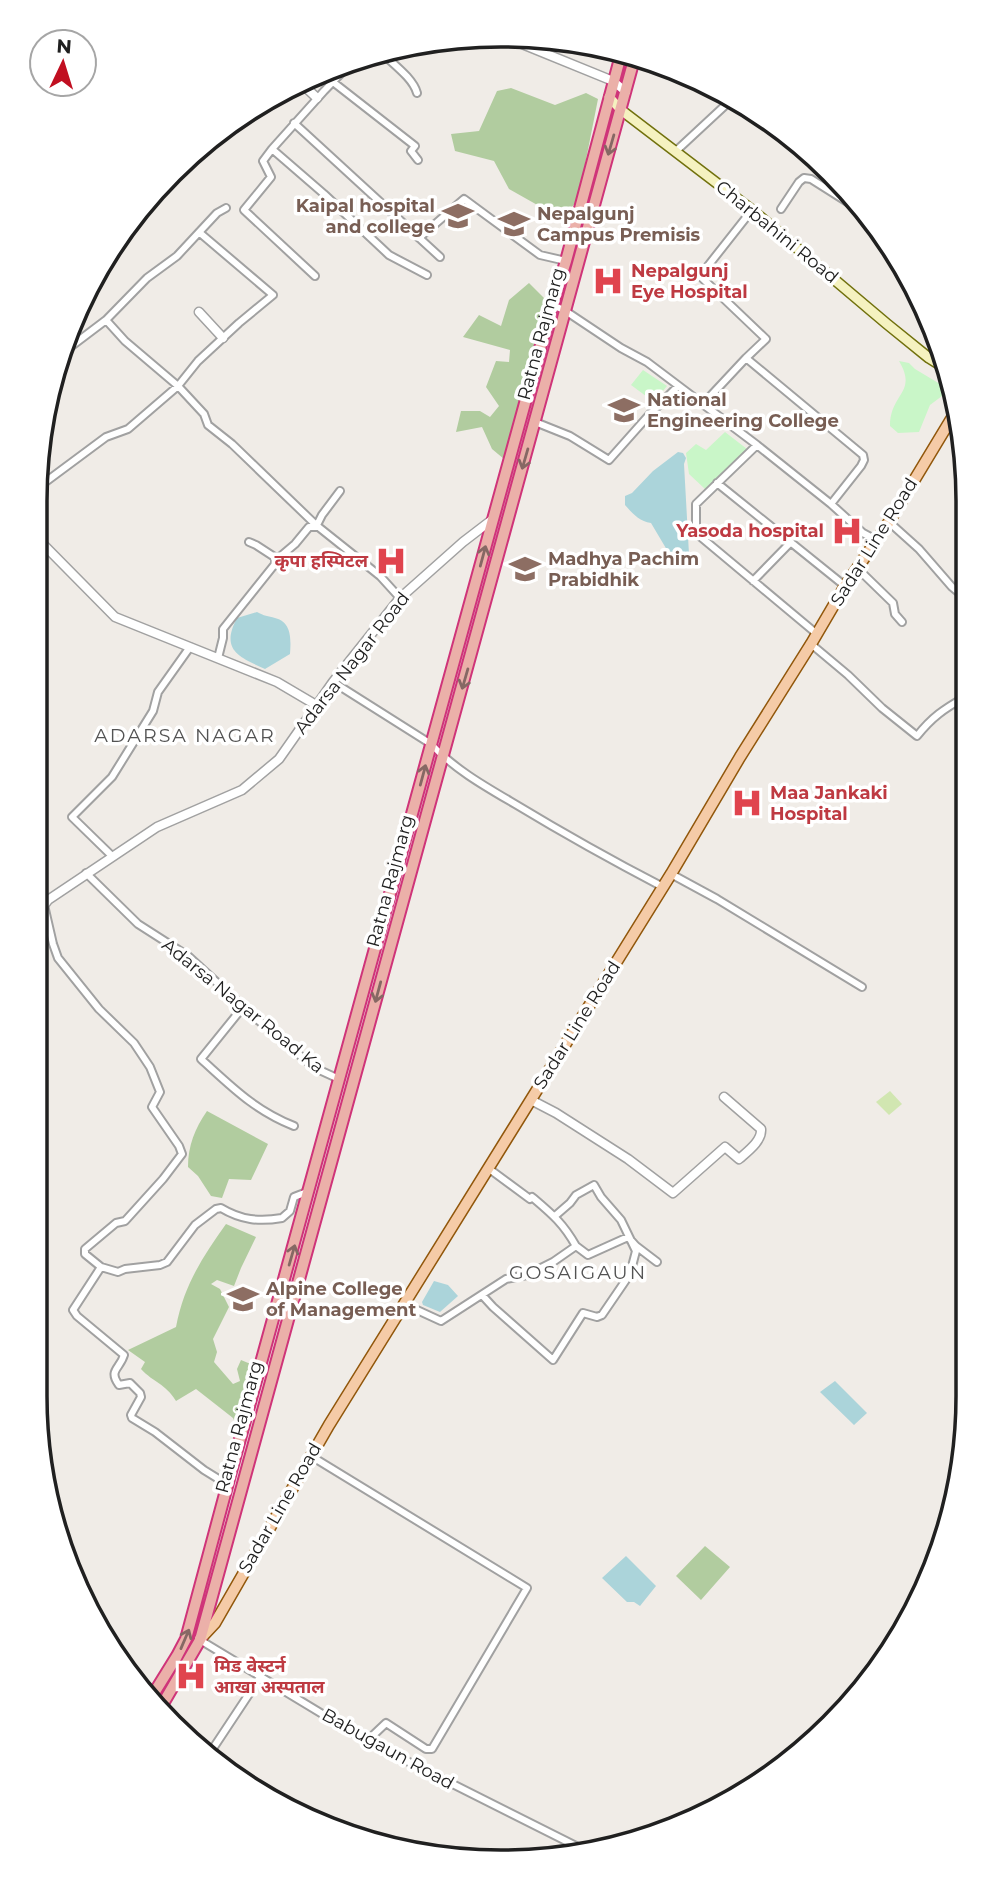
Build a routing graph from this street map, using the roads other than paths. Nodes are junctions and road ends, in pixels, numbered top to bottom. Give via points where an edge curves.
1 (532, 48) edge
2 (391, 61) edge
3 (618, 63) edge
4 (632, 67) edge
5 (335, 79) edge
6 (613, 81) junction
7 (333, 82) junction
8 (309, 90) edge
9 (626, 92) junction
10 (416, 93) dead end
11 (608, 97) junction
12 (317, 98) junction
13 (725, 106) edge
14 (621, 110) junction
15 (294, 123) junction
16 (272, 149) junction
17 (676, 151) junction
18 (418, 160) dead end
19 (836, 195) edge
20 (226, 208) dead end
21 (752, 209) junction
22 (781, 209) dead end
23 (200, 233) junction
24 (419, 238) junction
25 (440, 257) dead end
26 (566, 261) junction
27 (427, 275) dead end
28 (315, 276) dead end
29 (552, 305) junction
30 (564, 310) junction
31 (199, 312) dead end
32 (106, 320) junction
33 (223, 338) junction
34 (76, 343) edge
35 (746, 358) junction
36 (934, 361) edge
37 (178, 386) junction
38 (678, 386) junction
39 (704, 404) junction
40 (536, 422) junction
41 (949, 423) edge
42 (757, 445) junction
43 (48, 480) edge
44 (718, 483) junction
45 (340, 491) dead end
46 (831, 504) junction
47 (493, 519) junction
48 (889, 522) junction
49 (316, 525) junction
50 (876, 541) junction
51 (249, 542) dead end
52 (791, 542) junction
53 (47, 548) edge
54 (275, 561) junction
55 (857, 569) junction
56 (753, 581) junction
57 (845, 586) junction
58 (956, 590) edge
59 (400, 597) junction
60 (902, 622) dead end
61 (817, 634) junction
62 (811, 645) junction
63 (190, 647) junction
64 (218, 658) junction
65 (333, 682) junction
66 (956, 702) edge
67 (316, 705) junction
68 (431, 744) junction
69 (443, 757) junction
70 (112, 856) junction
71 (86, 873) junction
72 (671, 874) junction
73 (663, 887) junction
74 (47, 901) edge
75 (47, 916) edge
76 (862, 987) dead end
77 (243, 1007) junction
78 (339, 1079) junction
79 (724, 1097) dead end
80 (530, 1100) junction
81 (294, 1126) dead end
82 (488, 1168) junction
83 (310, 1190) junction
84 (555, 1216) junction
85 (628, 1237) junction
86 (576, 1246) junction
87 (657, 1262) dead end
88 (101, 1268) junction
89 (482, 1295) junction
90 (404, 1304) junction
91 (311, 1455) junction
92 (229, 1479) junction
93 (200, 1640) junction
94 (261, 1676) junction
95 (156, 1690) edge
96 (165, 1700) edge
97 (367, 1741) junction
98 (214, 1747) edge
99 (572, 1844) edge

1 - 6 street
2 - 10 street
3 - 6 highway, Ratna Rajmarg
4 - 9 highway, Ratna Rajmarg
5 - 7 street
6 - 9 street
6 - 11 highway, Ratna Rajmarg
7 - 12 street
7 - 18 street via 415,146 411,151
8 - 12 street
9 - 14 highway, Ratna Rajmarg
11 - 14 main road, Charbahini Road
11 - 26 highway, Ratna Rajmarg
12 - 15 street
13 - 17 street
14 - 17 main road, Charbahini Road
14 -> 30 highway, Ratna Rajmarg
15 - 16 street
15 - 24 street
16 - 27 street via 389,255
16 - 28 street via 263,161 271,177 244,210
17 - 21 main road, Charbahini Road
19 - 22 street via 804,178
20 - 23 street
21 - 35 street via 700,276 766,339
21 - 36 main road, Charbahini Road
23 - 32 street
23 - 33 street via 274,295
24 - 25 street
24 - 26 street via 464,199 540,255
26 - 29 highway, Ratna Rajmarg
29 - 30 street
29 - 47 highway, Ratna Rajmarg
30 - 38 street
30 - 40 highway, Ratna Rajmarg
31 - 33 street
32 - 34 street
32 - 37 street
33 - 37 street
35 - 39 street
35 - 46 street via 863,455 861,466
37 - 43 street via 128,429 106,438
37 - 49 street via 204,414 208,425
38 - 39 street
38 - 40 street via 610,460
39 - 42 street
40 -> 69 highway, Ratna Rajmarg
41 - 48 main road, Sadar Line Road
42 - 44 street
42 - 46 street
44 - 52 street
44 - 56 street via 696,504 696,533
45 - 49 street
46 - 50 street
47 - 59 street, Adarsa Nagar Road
68 -> 47 highway, Ratna Rajmarg
48 - 50 main road, Sadar Line Road
48 - 58 street
49 - 54 street
49 - 59 street
50 - 55 main road, Sadar Line Road
51 - 54 street
52 - 56 street
52 - 57 street
53 - 63 street via 115,617
54 - 64 street via 223,629
55 - 57 main road, Sadar Line Road
55 - 60 street via 893,603
56 - 61 street
57 - 61 main road, Sadar Line Road
59 - 65 street, Adarsa Nagar Road
61 - 62 main road, Sadar Line Road
62 - 66 street via 917,736 929,720
62 - 72 main road, Sadar Line Road
63 - 64 street
63 - 70 street via 158,692 153,711 112,777 72,817
64 - 67 street via 277,682
65 - 67 street, Adarsa Nagar Road
65 - 68 street
67 - 70 street, Adarsa Nagar Road via 279,758 242,790 157,827
68 - 69 street
78 -> 68 highway, Ratna Rajmarg
69 - 73 street via 544,821
69 -> 93 highway, Ratna Rajmarg
70 - 71 street, Adarsa Nagar Road
71 - 74 street, Adarsa Nagar Road
71 - 77 street, Adarsa Nagar Road Ka via 138,924 188,956
72 - 73 main road, Sadar Line Road
72 - 76 street
73 - 80 main road, Sadar Line Road
75 - 88 street via 58,958 134,1043 150,1068 160,1093 152,1107 182,1154 125,1221 116,1223 85,1249
77 - 78 street, Adarsa Nagar Road Ka via 315,1068
77 - 81 street via 201,1059 246,1100
78 - 83 highway, Ratna Rajmarg
79 - 80 street via 761,1129 760,1139 739,1158 725,1147 673,1193 628,1158
80 - 82 main road, Sadar Line Road
82 - 84 street
82 - 90 main road, Sadar Line Road
83 - 88 street via 293,1197 290,1211 282,1219 249,1220 216,1209 195,1225 160,1265 118,1272
92 -> 83 highway, Ratna Rajmarg
84 - 85 street via 594,1185
84 - 86 street
85 - 86 street via 588,1255
85 - 87 street
85 - 89 street via 636,1251 630,1274 603,1315 583,1313 553,1360
86 - 89 street via 553,1262 506,1279
88 - 92 street via 73,1310 124,1355 114,1377 119,1385 130,1383 140,1393 132,1418 204,1470 225,1483
89 - 90 street via 441,1321
90 - 91 main road, Sadar Line Road
91 - 93 main road, Sadar Line Road via 215,1623
91 - 97 street via 527,1587 432,1749 386,1723
95 -> 92 highway, Ratna Rajmarg via 186,1639
93 - 94 street, Babugaun Road
93 - 96 highway, Ratna Rajmarg
94 - 97 street, Babugaun Road
94 - 98 street
97 - 99 street, Babugaun Road

